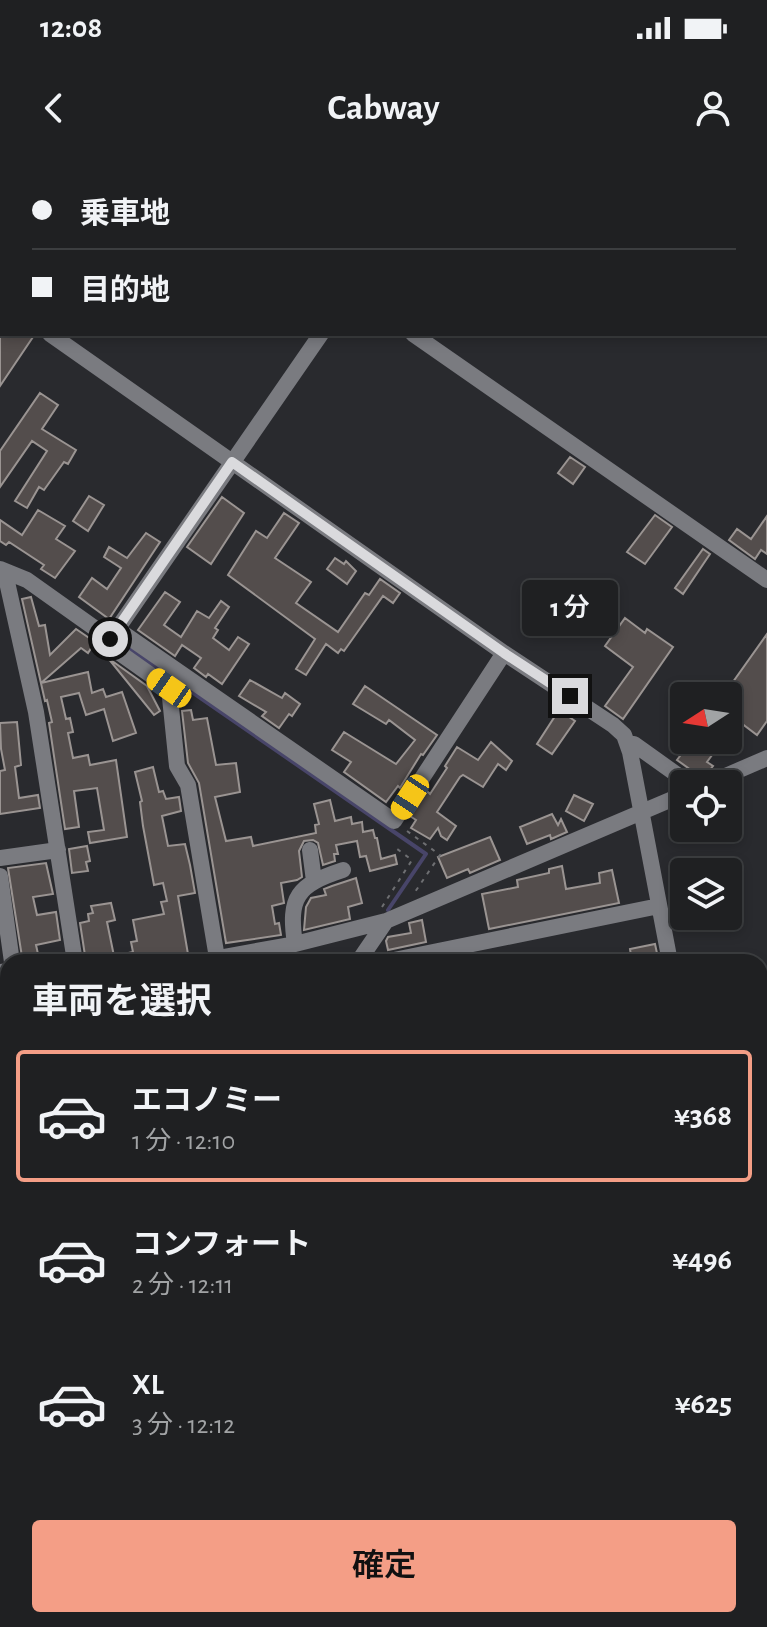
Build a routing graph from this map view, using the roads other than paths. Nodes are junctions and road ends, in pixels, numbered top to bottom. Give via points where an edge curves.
1 (53, 336) edge
2 (320, 336) edge
3 (416, 336) edge
4 (232, 462) junction
5 (2, 572) edge
6 (767, 580) edge
7 (114, 634) junction
8 (504, 653) junction
9 (634, 744) dead end
10 (767, 758) edge
11 (670, 770) edge
12 (739, 770) edge
13 (670, 800) edge
14 (642, 812) junction
15 (58, 850) junction
16 (310, 850) dead end
17 (0, 858) edge
18 (343, 870) dead end
19 (0, 876) edge
20 (314, 881) junction
21 (659, 906) junction
22 (378, 923) junction
23 (295, 944) junction
24 (11, 954) edge
25 (71, 954) edge
26 (216, 954) edge
27 (239, 954) edge
28 (362, 954) edge
29 (423, 954) edge
30 (668, 954) edge

1 - 4 street
2 - 4 street
3 - 6 street
4 - 7 street
4 - 8 street
5 - 7 street via 27,580
5 - 15 street via 36,712
7 - 8 street via 394,821
7 - 26 street via 114,649 169,688 177,766 188,785
8 - 14 street via 624,735
9 - 11 street
10 - 12 street
13 - 14 street
14 - 21 street
14 - 22 street
15 - 17 street
15 - 25 street
16 - 20 street
18 - 20 street
19 - 24 street
20 - 23 street via 297,896 291,916
21 - 29 street
21 - 30 street
22 - 23 street
22 - 28 street
23 - 27 street

